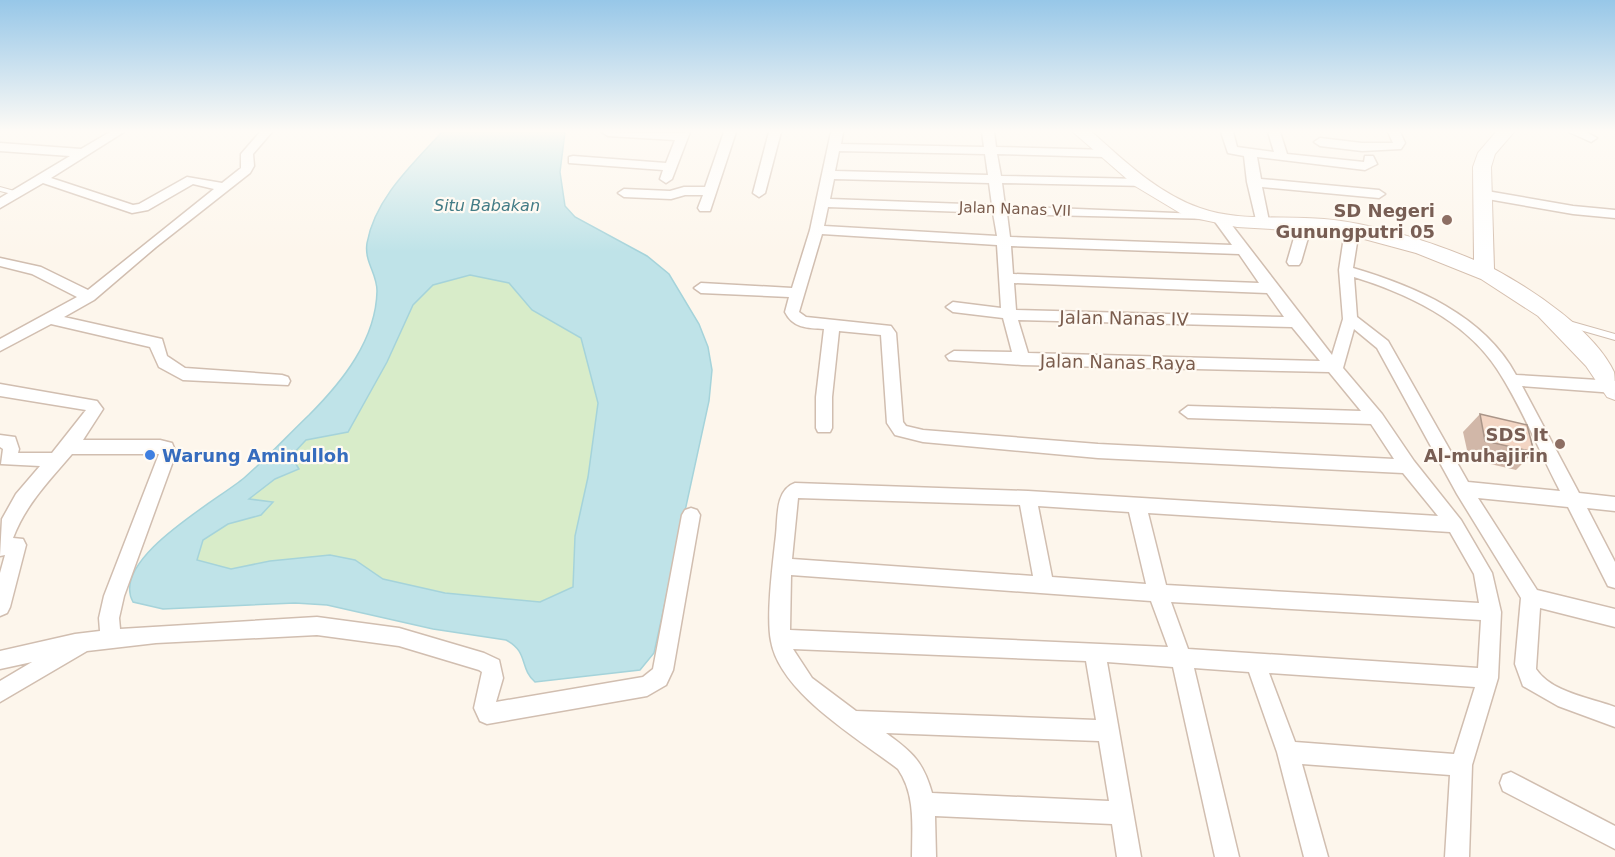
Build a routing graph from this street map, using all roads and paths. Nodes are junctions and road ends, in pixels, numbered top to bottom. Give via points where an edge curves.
1 (53, 172) edge
2 (243, 172) edge
3 (716, 172) edge
4 (765, 172) edge
5 (828, 172) edge
6 (992, 172) edge
7 (1128, 172) edge
8 (1252, 172) edge
9 (1482, 172) edge
10 (827, 175) junction
11 (42, 179) junction
12 (993, 180) junction
13 (1253, 182) junction
14 (1142, 183) junction
15 (223, 187) junction
16 (0, 189) edge
17 (709, 191) junction
18 (16, 193) junction
19 (624, 193) dead end
20 (759, 193) dead end
21 (1379, 194) dead end
22 (1481, 194) junction
23 (821, 203) junction
24 (0, 204) edge
25 (705, 208) dead end
26 (999, 209) junction
27 (1615, 214) edge
28 (1213, 218) junction
29 (1262, 221) junction
30 (1305, 224) junction
31 (817, 230) junction
32 (1352, 230) junction
33 (1004, 241) junction
34 (1243, 250) junction
35 (0, 262) edge
36 (1294, 262) dead end
37 (1346, 270) junction
38 (1484, 270) junction
39 (1006, 278) junction
40 (701, 288) dead end
41 (1273, 288) junction
42 (799, 293) junction
43 (89, 297) junction
44 (953, 307) dead end
45 (1009, 314) junction
46 (49, 319) junction
47 (1350, 319) junction
48 (1555, 321) junction
49 (1296, 322) junction
50 (832, 324) junction
51 (1615, 337) edge
52 (0, 346) edge
53 (954, 356) dead end
54 (1022, 359) junction
55 (1336, 367) junction
56 (1512, 380) junction
57 (282, 381) dead end
58 (1614, 388) edge
59 (0, 390) edge
60 (1188, 412) dead end
61 (1376, 418) junction
62 (824, 428) dead end
63 (0, 441) edge
64 (61, 454) junction
65 (1408, 466) junction
66 (1463, 489) junction
67 (1028, 498) junction
68 (1575, 500) junction
69 (1615, 504) edge
70 (1137, 506) junction
71 (691, 515) dead end
72 (1455, 525) junction
73 (783, 566) junction
74 (1615, 580) edge
75 (1044, 584) junction
76 (1158, 593) junction
77 (1531, 597) junction
78 (0, 607) edge
79 (1491, 612) junction
80 (1615, 618) edge
81 (111, 639) junction
82 (780, 639) junction
83 (84, 642) junction
84 (1095, 652) junction
85 (1181, 657) junction
86 (0, 660) edge
87 (1256, 664) junction
88 (1488, 678) junction
89 (0, 692) edge
90 (1615, 717) edge
91 (852, 721) junction
92 (1108, 731) junction
93 (1288, 752) junction
94 (1461, 765) junction
95 (1511, 783) dead end
96 (923, 804) junction
97 (1122, 813) junction
98 (1615, 837) edge
99 (924, 857) edge
100 (1129, 857) edge
101 (1227, 857) edge
102 (1316, 857) edge
103 (1456, 857) edge

1 - 11 street
2 - 15 street
3 - 17 street
4 - 20 street
5 - 10 street
6 - 12 street, Jalan Nanas Raya
7 - 14 street
8 - 13 street
9 - 22 street
10 - 12 street
10 - 23 street
11 - 15 street via 132,209 143,207 191,180
11 - 18 street
12 - 14 street
12 - 26 street, Jalan Nanas Raya
13 - 21 street
13 - 29 street
14 - 28 street
15 - 43 street
16 - 18 lane
17 - 19 street via 671,195
17 - 25 street
18 - 24 street
22 - 27 street
22 - 38 street
23 - 26 street, Jalan Nanas VII
23 - 31 street
26 - 28 street, Jalan Nanas VII
26 - 33 street, Jalan Nanas Raya
28 - 29 street
28 - 34 street
29 - 30 street
30 - 32 street
30 - 36 street
31 - 33 street
31 - 42 street
32 - 37 street
32 - 38 street
33 - 34 street
33 - 39 street, Jalan Nanas Raya
34 - 41 street
35 - 43 street via 36,270
37 - 47 street
37 - 56 street via 1392,284 1444,311 1474,334
38 - 48 street
39 - 41 street
39 - 45 street, Jalan Nanas Raya
40 - 42 street
41 - 49 street
42 - 50 street via 792,312 795,318
43 - 46 street
44 - 45 street, Jalan Nanas IV
45 - 49 street, Jalan Nanas IV
45 - 54 street, Jalan Nanas Raya
46 - 52 street
46 - 57 street via 157,343 157,351 169,368 183,374
47 - 55 street
47 - 66 street via 1383,345
48 - 51 lane
48 - 58 street
49 - 55 street
50 - 62 street
50 - 65 street via 886,330 895,423 902,431 922,436 1110,451
53 - 54 street
54 - 55 street, Jalan Nanas Raya
55 - 61 street
56 - 58 street
56 - 68 street
59 - 64 street via 93,407 94,412
60 - 61 street
61 - 65 street
63 - 64 street via 9,442 7,459
64 - 78 street via 25,495 10,522 0,548 16,545
64 - 81 street via 160,447 168,453 114,596 109,618
65 - 72 street
66 - 68 street
66 - 77 street
67 - 70 street
67 - 73 street via 795,490 790,495
67 - 75 street
68 - 69 street
68 - 74 street
70 - 72 street
70 - 76 street
71 - 81 street via 663,670 647,686 487,714 484,708 492,668 484,662 399,637 317,626
72 - 79 street via 1483,573
73 - 75 street
73 - 82 street
75 - 76 street
76 - 79 street
76 - 85 street
77 - 80 street
77 - 90 street via 1525,668 1530,679 1548,691
79 - 88 street
81 - 83 street
82 - 84 street
82 - 91 street via 784,654 805,685
83 - 86 street
83 - 89 street
84 - 85 street
84 - 92 street
85 - 87 street
85 - 101 street
87 - 88 street
87 - 93 street
88 - 94 street
91 - 92 street
91 - 96 street via 906,761 919,779
92 - 97 street
93 - 94 street
93 - 102 street
94 - 103 street
95 - 98 street
96 - 97 street
96 - 99 street
97 - 100 street

